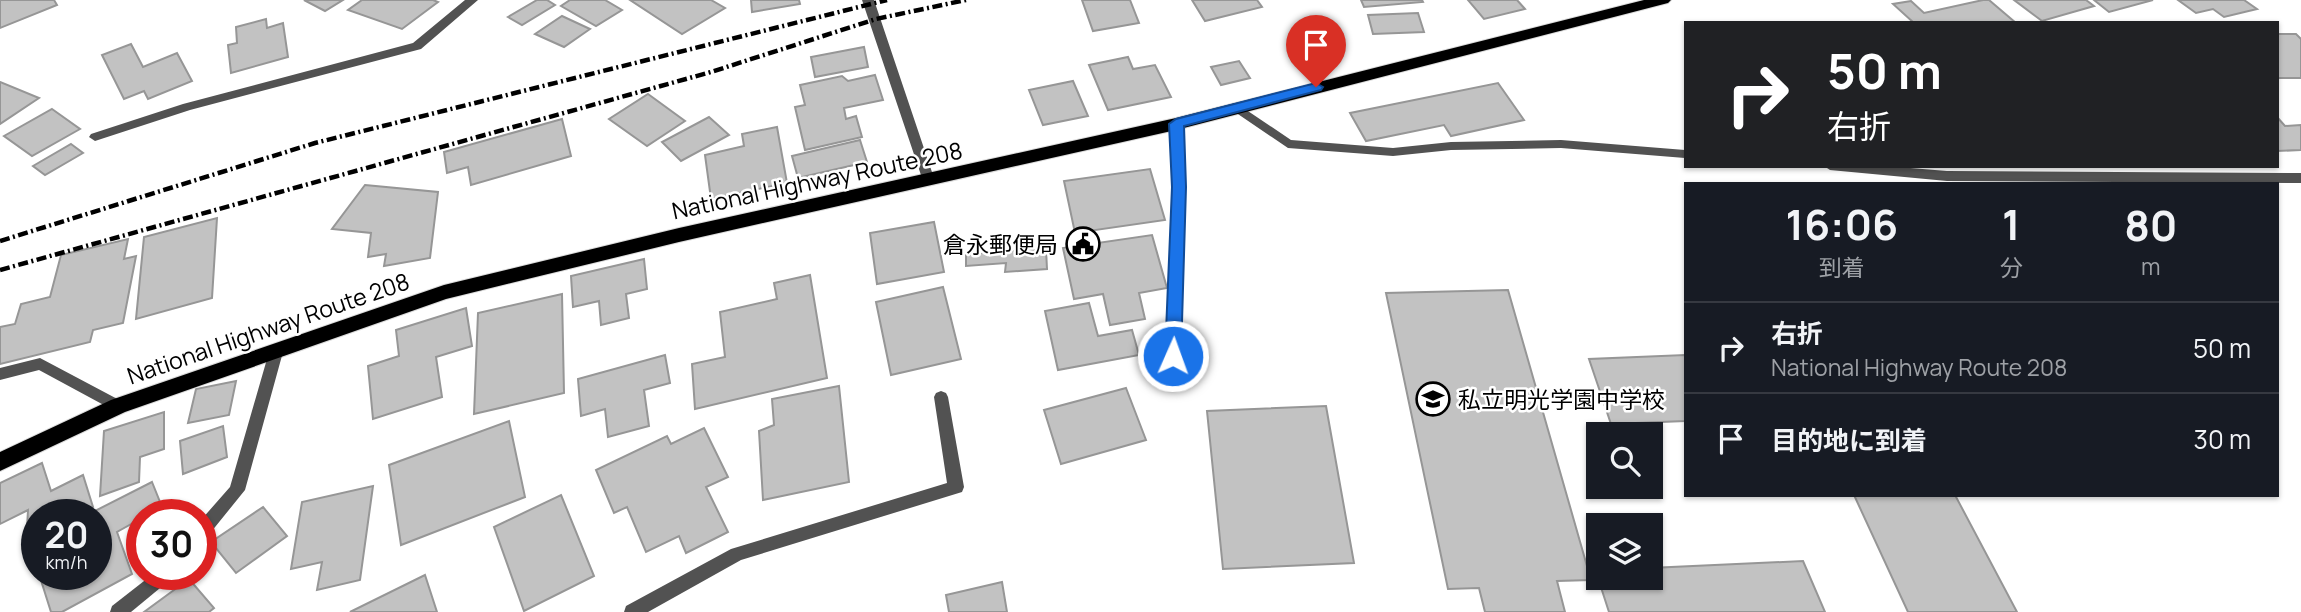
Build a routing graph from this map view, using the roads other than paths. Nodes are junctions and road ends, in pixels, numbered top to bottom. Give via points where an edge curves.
1 (472, 0) edge
2 (868, 0) edge
3 (1663, 0) edge
4 (1236, 107) junction
5 (1176, 124) junction
6 (95, 137) dead end
7 (1684, 154) edge
8 (1853, 168) edge
9 (2301, 178) edge
10 (929, 181) junction
11 (276, 352) junction
12 (1173, 356) dead end
13 (0, 374) edge
14 (941, 397) dead end
15 (118, 406) junction
16 (0, 462) edge
17 (217, 513) edge
18 (145, 590) edge
19 (118, 612) edge
20 (632, 612) edge

1 - 6 street via 417,46 187,107
2 - 10 street
3 - 4 highway, National Highway Route 208
4 - 5 highway, National Highway Route 208
4 - 7 street via 1288,144 1393,152 1561,144
5 - 10 highway, National Highway Route 208
5 - 12 street via 1179,187
8 - 9 street via 1947,176
10 - 11 highway, National Highway Route 208 via 444,292
11 - 15 highway, National Highway Route 208
11 - 17 street via 237,490
13 - 15 street via 40,364
14 - 20 street via 956,486 737,554
15 - 16 highway, National Highway Route 208
18 - 19 street

